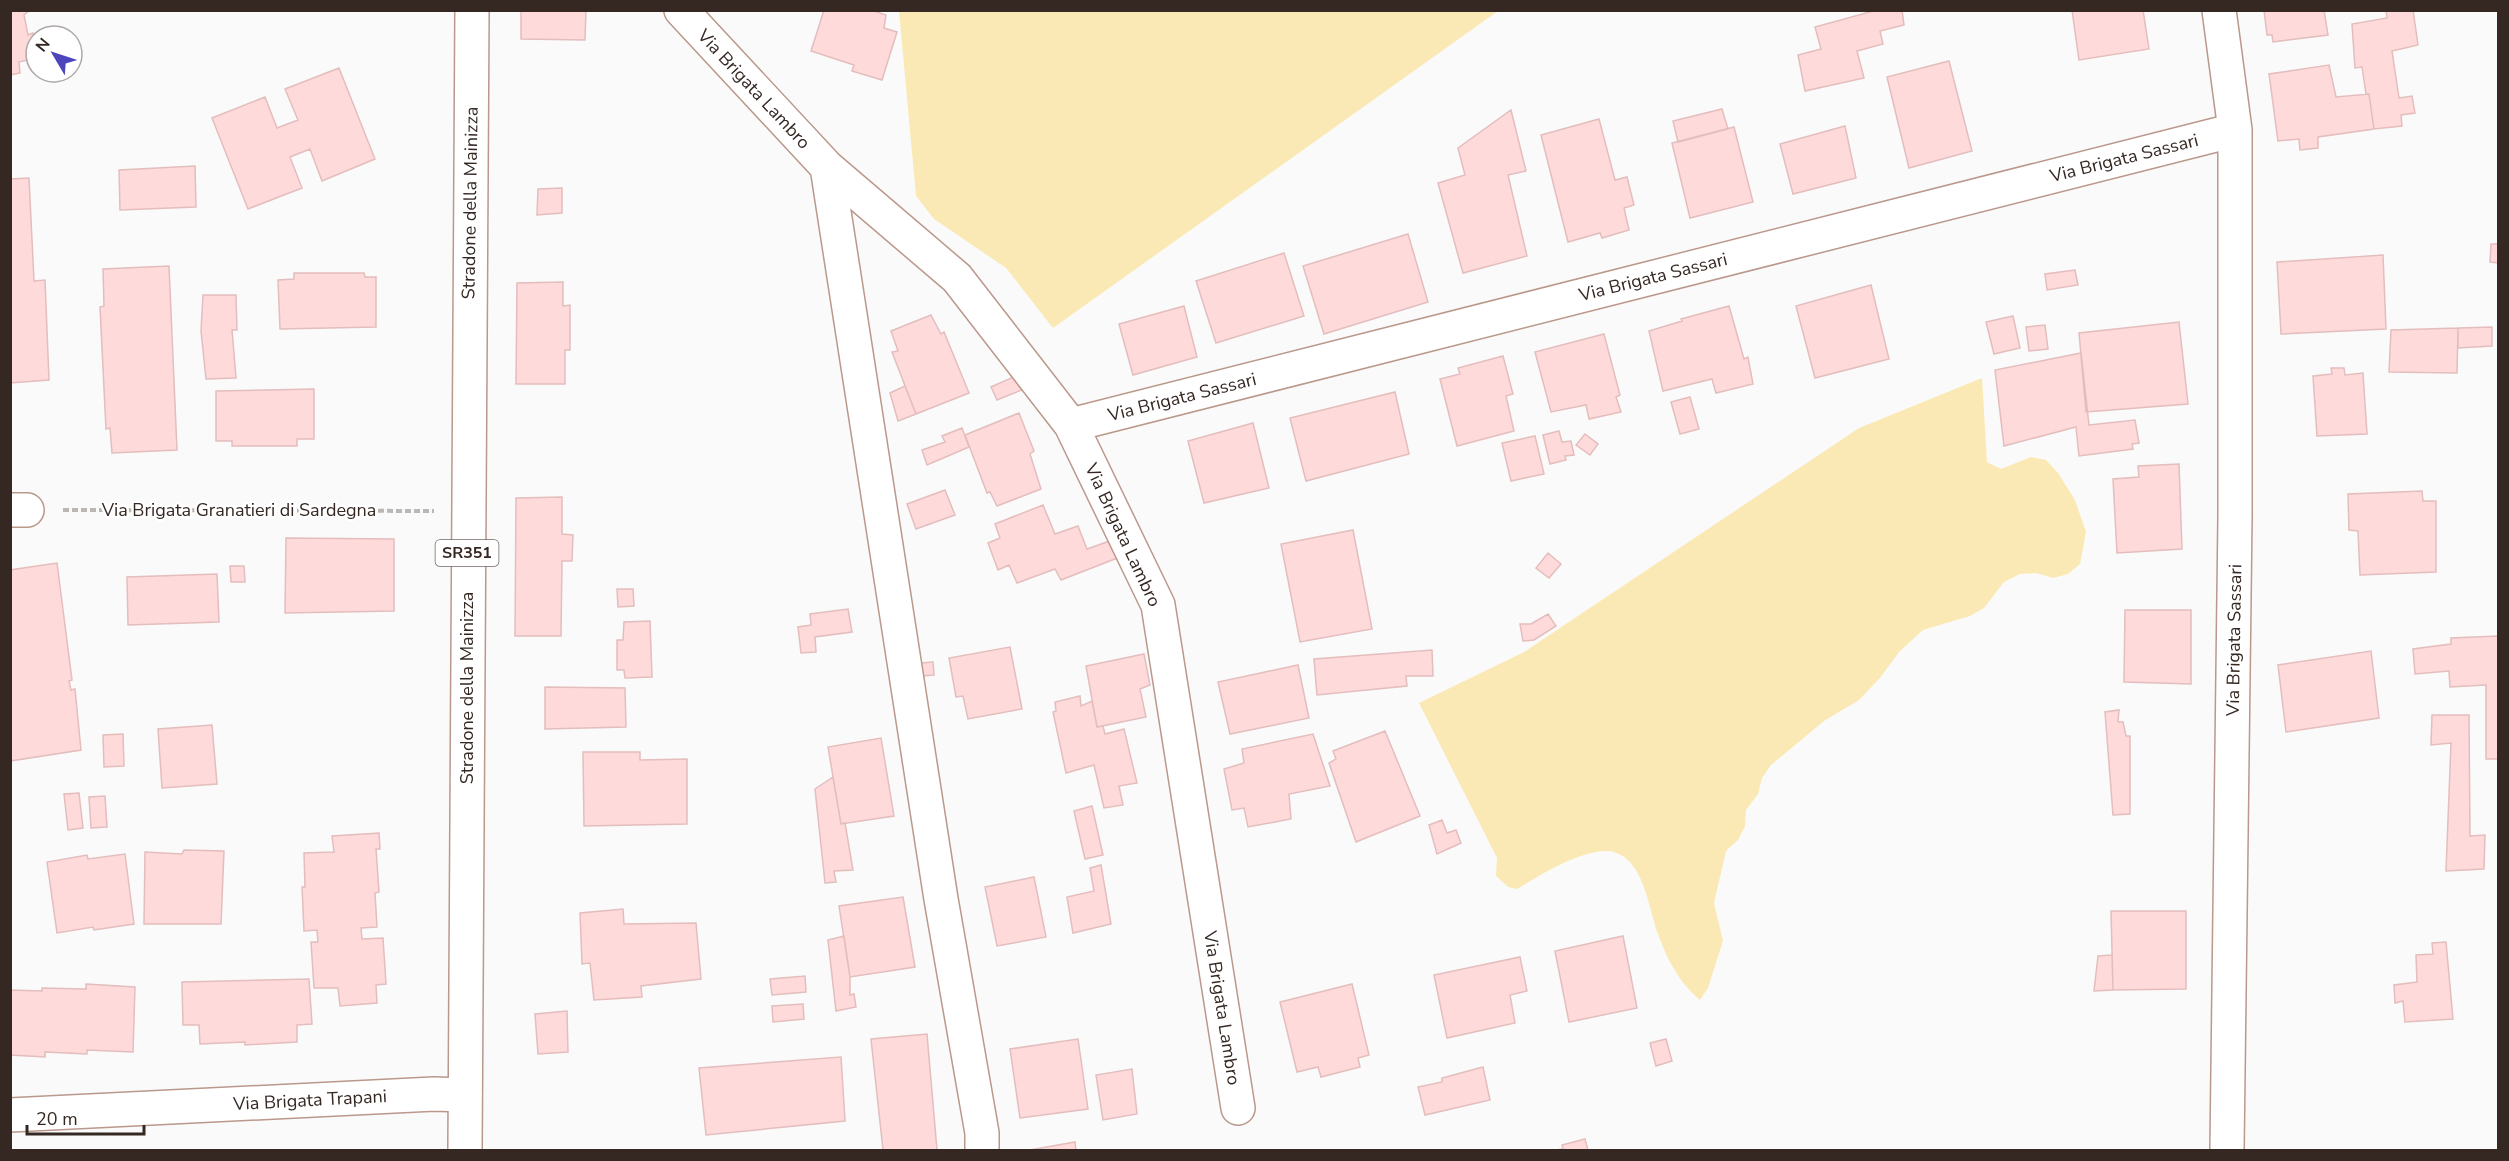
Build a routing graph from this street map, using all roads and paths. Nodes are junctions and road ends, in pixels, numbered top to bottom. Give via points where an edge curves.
1 (472, 10) edge
2 (681, 10) edge
3 (2219, 10) edge
4 (2235, 130) junction
5 (827, 167) junction
6 (1071, 425) junction
7 (19, 510) edge
8 (467, 511) junction
9 (465, 1095) junction
10 (1238, 1108) dead end
11 (10, 1115) edge
12 (465, 1150) edge
13 (982, 1150) edge
14 (2227, 1150) edge

1 - 8 street, Stradone della Mainizza / SR351
2 - 5 street, Via Brigata Lambro
3 - 4 street, Via Brigata Sassari
4 - 6 street, Via Brigata Sassari
4 - 14 street, Via Brigata Sassari via 2235,516
5 - 6 street, Via Brigata Lambro via 957,278
5 - 13 street
6 - 10 street, Via Brigata Lambro via 1158,605
7 - 8 path, Via Brigata Granatieri di Sardegna
8 - 9 street, Stradone della Mainizza / SR351
9 - 11 street, Via Brigata Trapani
9 - 12 street, Stradone della Mainizza / SR351

